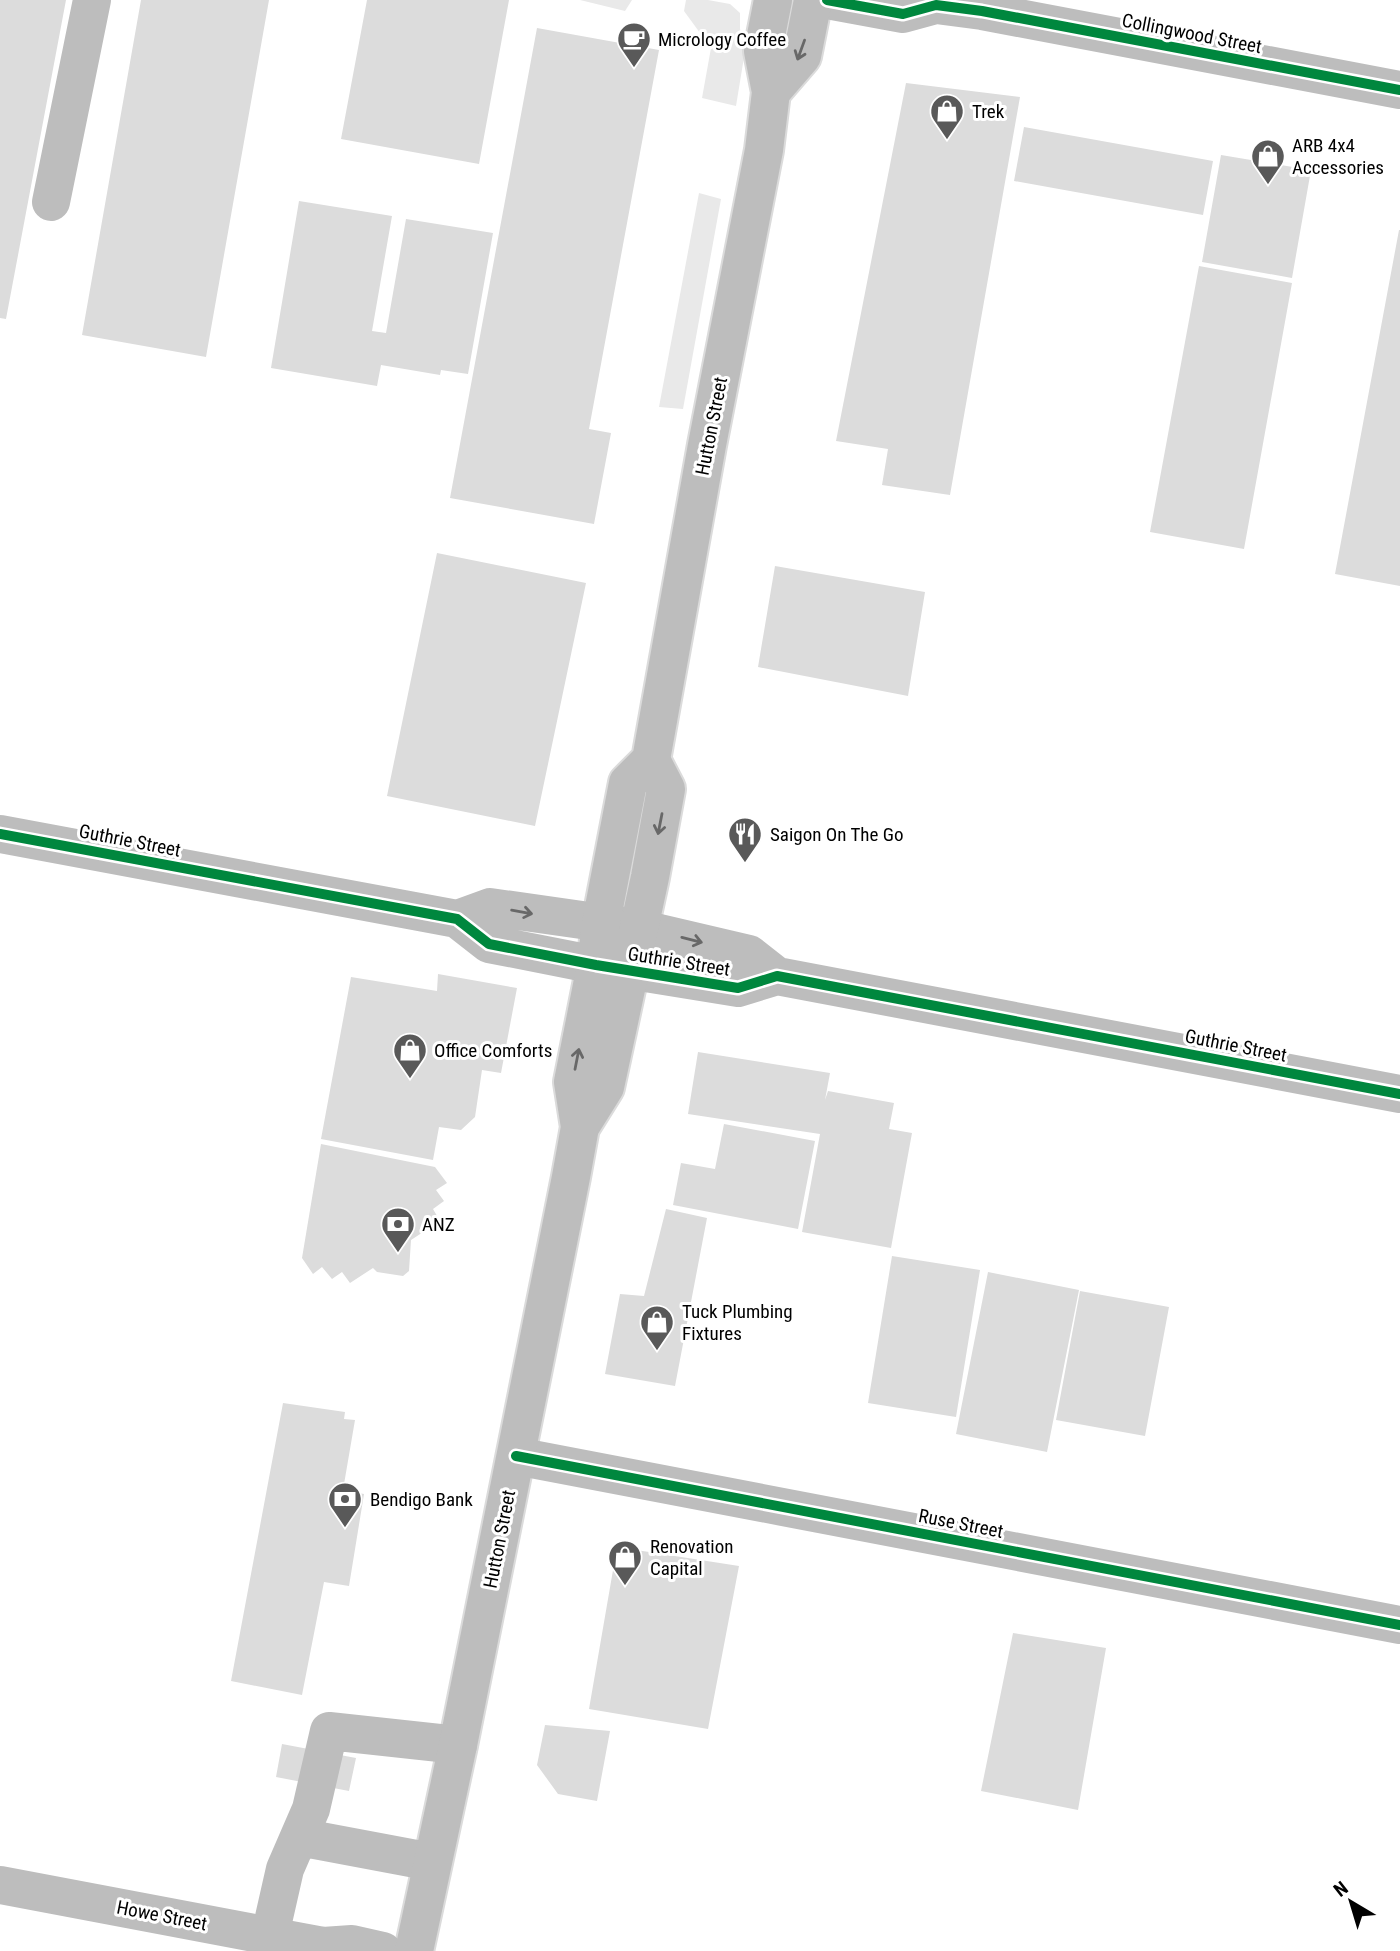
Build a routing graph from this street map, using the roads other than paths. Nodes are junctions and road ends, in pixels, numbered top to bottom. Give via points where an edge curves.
1 (92, 0) edge
2 (773, 0) edge
3 (813, 0) edge
4 (827, 0) edge
5 (932, 2) edge
6 (1400, 90) edge
7 (771, 92) junction
8 (51, 202) dead end
9 (651, 760) junction
10 (0, 834) edge
11 (457, 919) junction
12 (601, 923) junction
13 (638, 928) junction
14 (613, 968) junction
15 (776, 976) junction
16 (1400, 1094) edge
17 (516, 1455) junction
18 (1400, 1625) edge
19 (458, 1745) junction
20 (299, 1837) junction
21 (432, 1862) junction
22 (0, 1885) edge
23 (270, 1936) junction
24 (326, 1948) edge
25 (383, 1951) edge
26 (414, 1951) edge

1 - 8 street
2 - 7 street, Hutton Street via 763,51
3 -> 7 street via 802,56
4 - 5 street, Collingwood Street via 903,14
5 - 6 street, Collingwood Street
7 - 9 street, Hutton Street
9 - 12 street, Hutton Street via 628,783
9 -> 13 street, Hutton Street via 666,789
10 - 11 street, Guthrie Street
11 -> 12 street, Guthrie Street via 490,907
11 - 14 street, Guthrie Street via 489,944
12 - 13 street, Guthrie Street
12 - 14 street, Hutton Street
13 - 14 street, Hutton Street
13 -> 15 street, Guthrie Street via 748,954
14 - 15 street, Guthrie Street via 738,988
14 - 17 street, Hutton Street via 573,1082 580,1127
15 - 16 street, Guthrie Street
17 - 18 street, Ruse Street
17 - 19 street, Hutton Street
19 - 20 street via 329,1731 312,1809
19 - 21 street, Hutton Street
20 - 21 street
20 - 23 street via 285,1869
21 - 26 street, Hutton Street
22 - 23 street, Howe Street
23 - 24 street, Howe Street
24 - 25 street, Howe Street via 352,1944

